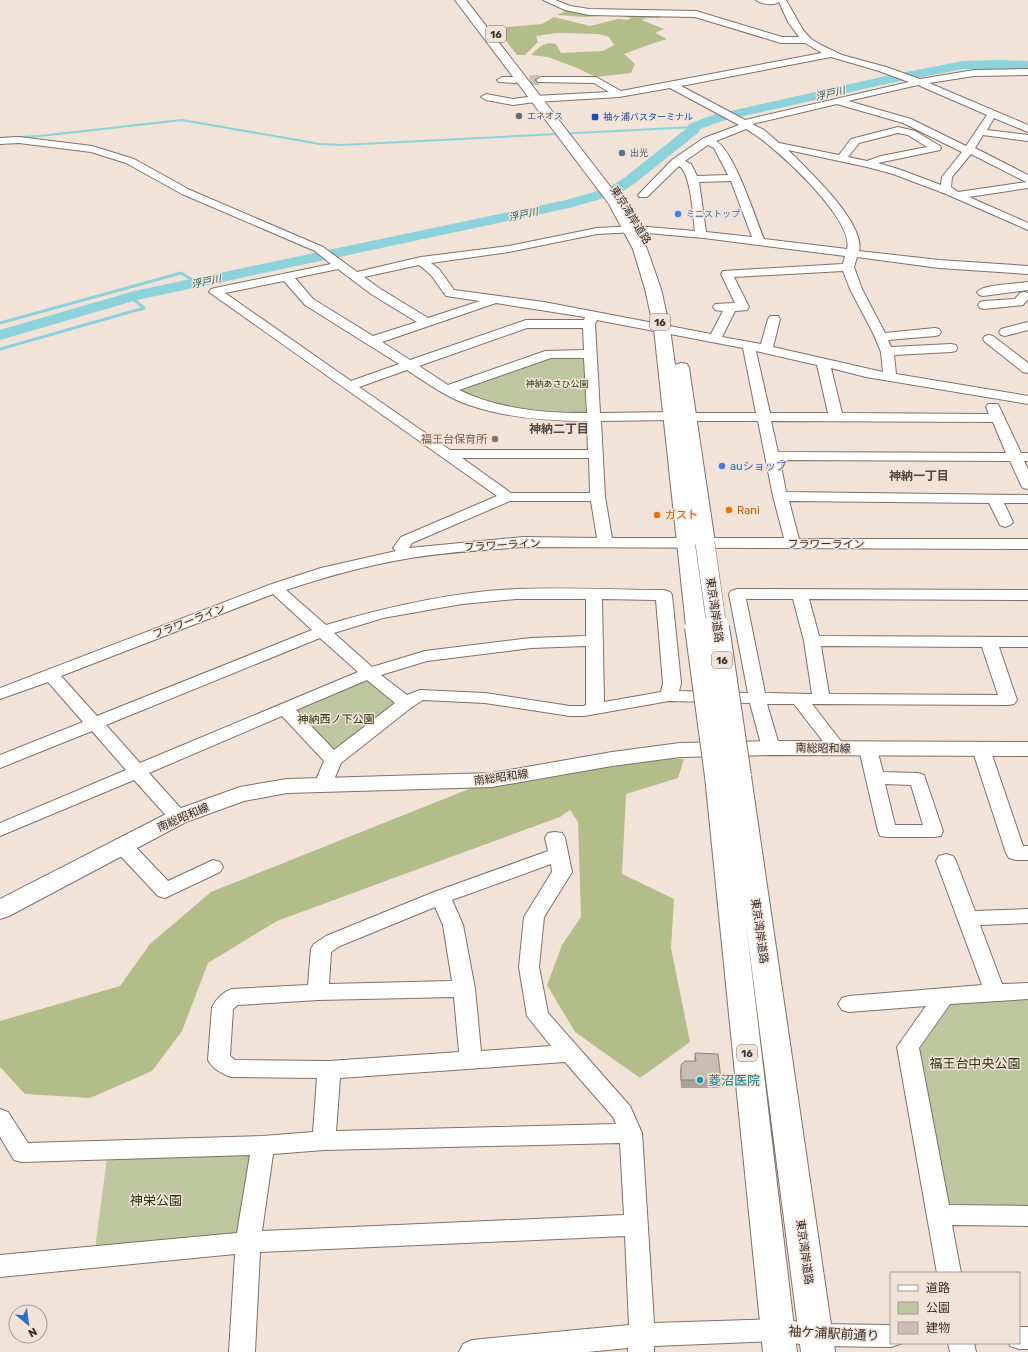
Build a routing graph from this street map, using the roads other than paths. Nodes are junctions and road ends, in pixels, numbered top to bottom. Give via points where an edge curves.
1 (460, 0) edge
2 (470, 0) edge
3 (547, 0) edge
4 (760, 0) edge
5 (792, 0) edge
6 (777, 1) edge
7 (645, 4) dead end
8 (651, 12) junction
9 (796, 28) junction
10 (807, 40) junction
11 (832, 54) junction
12 (1028, 72) edge
13 (502, 80) dead end
14 (515, 80) tunnel mouth
15 (541, 80) tunnel mouth
16 (919, 83) junction
17 (671, 85) junction
18 (619, 94) junction
19 (486, 97) dead end
20 (541, 98) junction
21 (837, 100) junction
22 (993, 113) junction
23 (1028, 118) edge
24 (1014, 123) junction
25 (746, 124) junction
26 (1028, 129) edge
27 (980, 132) junction
28 (994, 133) junction
29 (1028, 138) edge
30 (708, 140) junction
31 (0, 141) edge
32 (776, 145) junction
33 (969, 150) junction
34 (841, 159) junction
35 (677, 161) junction
36 (869, 164) junction
37 (735, 178) junction
38 (1028, 178) edge
39 (693, 179) junction
40 (1028, 185) edge
41 (954, 194) junction
42 (642, 195) dead end
43 (1028, 227) edge
44 (636, 230) junction
45 (702, 234) junction
46 (760, 242) junction
47 (852, 254) junction
48 (421, 261) junction
49 (339, 264) junction
50 (848, 267) junction
51 (1028, 270) edge
52 (286, 276) junction
53 (354, 276) junction
54 (983, 292) dead end
55 (1027, 293) edge
56 (496, 299) junction
57 (984, 305) dead end
58 (590, 319) junction
59 (774, 319) dead end
60 (427, 323) junction
61 (1028, 326) edge
62 (669, 331) junction
63 (935, 332) dead end
64 (1005, 332) dead end
65 (881, 337) junction
66 (989, 339) dead end
67 (714, 340) junction
68 (372, 341) junction
69 (749, 346) junction
70 (951, 348) dead end
71 (766, 350) junction
72 (886, 351) junction
73 (590, 354) junction
74 (823, 362) junction
75 (408, 366) junction
76 (1028, 369) edge
77 (890, 376) junction
78 (349, 386) junction
79 (447, 390) junction
80 (986, 392) junction
81 (1028, 400) edge
82 (680, 416) junction
83 (763, 416) junction
84 (836, 416) junction
85 (594, 417) junction
86 (997, 418) junction
87 (447, 454) junction
88 (595, 454) junction
89 (771, 456) junction
90 (1021, 457) edge
91 (1028, 485) edge
92 (598, 496) junction
93 (780, 496) junction
94 (508, 497) junction
95 (994, 498) junction
96 (1028, 499) edge
97 (1005, 522) dead end
98 (605, 542) junction
99 (696, 543) junction
100 (793, 544) junction
101 (1028, 544) edge
102 (405, 554) junction
103 (275, 588) junction
104 (800, 594) junction
105 (594, 595) junction
106 (1028, 595) edge
107 (323, 631) junction
108 (594, 641) junction
109 (812, 641) junction
110 (1028, 642) edge
111 (989, 643) junction
112 (369, 673) junction
113 (50, 674) junction
114 (0, 694) edge
115 (669, 696) junction
116 (757, 697) junction
117 (799, 699) junction
118 (821, 699) junction
119 (406, 703) junction
120 (595, 709) junction
121 (286, 710) junction
122 (95, 724) junction
123 (771, 748) junction
124 (838, 749) junction
125 (868, 749) junction
126 (981, 749) junction
127 (1028, 749) edge
128 (332, 760) junction
129 (0, 762) edge
130 (138, 772) junction
131 (728, 776) junction
132 (874, 778) dead end
133 (323, 785) junction
134 (178, 817) junction
135 (0, 830) edge
136 (122, 845) junction
137 (1028, 852) edge
138 (946, 861) dead end
139 (213, 867) dead end
140 (441, 897) junction
141 (0, 910) edge
142 (1028, 916) edge
143 (969, 918) junction
144 (464, 989) junction
145 (1028, 991) edge
146 (318, 992) junction
147 (995, 992) junction
148 (944, 996) junction
149 (849, 1004) dead end
150 (570, 1053) junction
151 (471, 1060) junction
152 (329, 1070) junction
153 (0, 1118) edge
154 (631, 1133) junction
155 (324, 1141) junction
156 (263, 1144) junction
157 (939, 1215) junction
158 (1028, 1216) edge
159 (636, 1225) junction
160 (248, 1242) junction
161 (0, 1266) edge
162 (949, 1272) edge
163 (890, 1336) edge
164 (779, 1341) edge
165 (817, 1343) edge
166 (642, 1344) edge
167 (242, 1352) edge
168 (472, 1352) edge

1 - 20 highway, 東京湾岸道路 / 16
2 - 20 highway, 東京湾岸道路 / 16
3 - 8 street via 589,12
4 - 6 street
5 - 9 street via 800,19
6 - 9 street
7 - 8 street
8 - 10 street via 696,14 781,40
9 - 10 street
10 - 11 street
11 - 16 street
11 - 17 street
12 - 16 street via 974,73
13 - 14 street
15 - 18 street via 596,80
16 - 21 street
16 - 22 street
17 - 18 street
17 - 25 street
18 - 20 street
19 - 20 street via 513,102
20 - 44 highway, 東京湾岸道路 / 16
21 - 25 street
21 - 33 street via 907,121
22 - 24 street
22 - 27 street
23 - 24 street
24 - 26 street
24 - 28 street
25 - 30 street
25 - 32 street
27 - 28 street
27 - 33 street
28 - 29 street
30 - 35 street
30 - 37 street via 718,146
31 - 49 street via 19,140 92,149 130,161 186,192 318,249
32 - 34 street
32 - 47 street via 828,196 855,242
33 - 38 street
33 - 41 street via 947,177 946,187
34 - 36 street
34 - 36 street via 855,141 898,130 911,133 936,148 881,159
35 - 39 street via 687,166
35 - 42 street
36 - 41 street
37 - 39 street
37 - 46 street
39 - 45 street
40 - 41 street
41 - 43 street
44 - 45 street
44 - 48 street via 597,231 509,249
44 - 62 highway, 東京湾岸道路 / 16 via 640,249
45 - 46 street
46 - 47 street
47 - 50 street
47 - 51 street via 939,264
48 - 53 street
48 - 56 street via 435,272 450,293
49 - 52 street
49 - 53 street
50 - 65 street via 856,289
50 - 67 street via 726,274 742,307 725,307
52 - 68 street via 309,302
52 - 78 street via 215,292
53 - 60 street
54 - 55 street via 989,290
55 - 57 street via 1019,302
56 - 58 street
56 - 60 street
58 - 62 street
58 - 73 street
58 - 75 street via 526,324
59 - 71 street
60 - 68 street
61 - 64 street
62 - 67 street
62 - 82 highway, 東京湾岸道路 / 16
63 - 65 street
65 - 72 street
66 - 76 street
67 - 69 street
68 - 75 street
69 - 71 street
69 - 83 street
70 - 72 street
71 - 74 street
72 - 77 street
73 - 79 street via 550,354
73 - 85 street
74 - 77 street
74 - 84 street
75 - 78 street
75 - 79 street
77 - 80 street
78 - 87 street
79 - 85 street via 473,402 512,412 556,417
80 - 81 street
80 - 86 street
82 - 83 street
82 - 85 street
82 - 99 highway, 東京湾岸道路 / 16
83 - 84 street
83 - 89 street
84 - 86 street
85 - 88 street
86 - 90 street
87 - 88 street
87 - 94 street
88 - 92 street
89 - 90 street
89 - 93 street
90 - 91 street
92 - 94 street
92 - 98 street
93 - 95 street
93 - 100 street
94 - 102 street via 406,540 401,548
95 - 96 street
95 - 97 street
98 - 99 street, フラワーライン
98 - 102 street, フラワーライン via 524,542
99 - 100 street, フラワーライン
99 - 131 highway, 東京湾岸道路 / 16, bridge
100 - 101 street, フラワーライン
102 - 103 street, フラワーライン via 327,571
103 - 107 street
103 - 113 street, フラワーライン
104 - 106 street
104 - 109 street
104 - 116 street via 737,594
105 - 107 street via 516,594 462,599 381,614
105 - 108 street
105 - 115 street via 664,595 672,683
107 - 112 street
107 - 122 street
108 - 112 street via 531,643 425,656
108 - 120 street
109 - 111 street
109 - 118 street
110 - 111 street
111 - 118 street via 1008,700
112 - 119 street
112 - 121 street
113 - 114 street, フラワーライン
113 - 122 street
115 - 116 street
115 - 120 street
116 - 117 street
116 - 123 street
117 - 118 street
117 - 124 street
119 - 120 street via 420,695 485,698 570,711
119 - 128 street
121 - 128 street
121 - 130 street
122 - 129 street
122 - 130 street
123 - 124 main road, 南総昭和線
123 - 133 main road, 南総昭和線 via 649,753 492,780
124 - 125 main road, 南総昭和線
125 - 126 main road, 南総昭和線
125 - 132 street
126 - 127 main road, 南総昭和線
126 - 137 street via 1016,853
128 - 133 street
130 - 134 street
130 - 135 street
131 - 164 highway, 東京湾岸道路 / 16
131 - 165 highway, 東京湾岸道路 / 16
133 - 134 main road, 南総昭和線 via 287,786 240,794
134 - 136 main road, 南総昭和線
136 - 139 street via 165,891
136 - 141 main road, 南総昭和線
138 - 143 street
140 - 144 street via 453,925
140 - 146 street via 333,941 321,949
140 - 150 street via 557,846 562,872 534,917 530,968 538,1016
142 - 143 street
143 - 147 street
144 - 146 street
144 - 151 street
145 - 147 street
146 - 152 street via 232,997 223,1007 219,1060 231,1068
147 - 148 street
148 - 149 street
148 - 157 street via 908,1047
150 - 151 street
150 - 154 street via 622,1112
151 - 152 street
152 - 155 street
153 - 156 street via 22,1153
154 - 155 street
154 - 159 street
155 - 156 street
156 - 160 street
157 - 158 street
157 - 162 street
159 - 160 street
159 - 166 street
160 - 161 street
160 - 167 street
163 - 165 street, 袖ケ浦駅前通り
164 - 165 street, 袖ケ浦駅前通り
164 - 166 street, 袖ケ浦駅前通り
166 - 168 street, 袖ケ浦駅前通り

